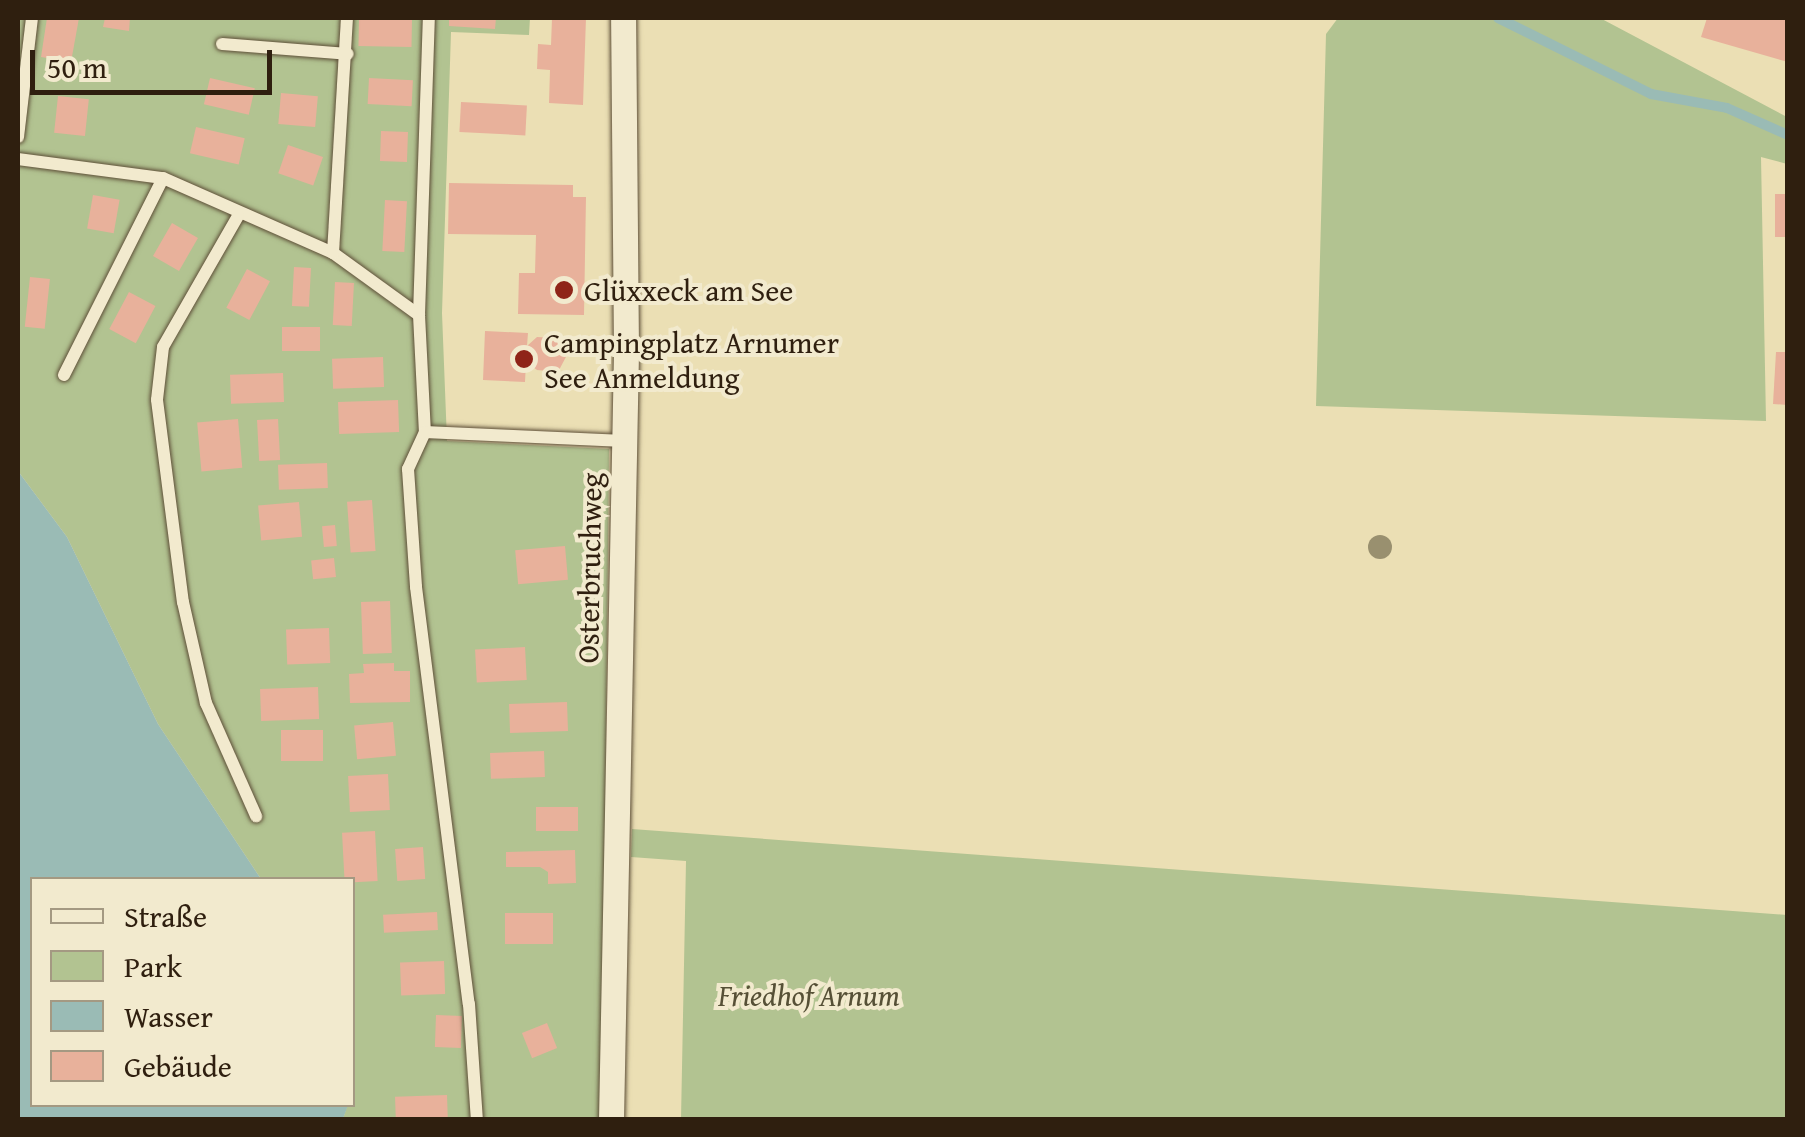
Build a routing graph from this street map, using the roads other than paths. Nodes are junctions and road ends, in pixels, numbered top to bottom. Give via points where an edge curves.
1 (32, 18) edge
2 (348, 18) edge
3 (429, 18) edge
4 (623, 18) edge
5 (222, 44) dead end
6 (348, 54) junction
7 (18, 137) edge
8 (18, 159) edge
9 (163, 178) junction
10 (238, 216) junction
11 (332, 253) junction
12 (419, 314) junction
13 (64, 376) dead end
14 (425, 432) junction
15 (624, 441) junction
16 (256, 816) dead end
17 (477, 1120) edge
18 (611, 1120) edge

1 - 7 lane
2 - 6 lane
3 - 12 lane
4 - 15 street, Osterbruchweg
5 - 6 lane
6 - 11 lane
8 - 9 lane
9 - 10 lane
9 - 13 lane
10 - 11 lane
10 - 16 lane via 163,346 157,400 183,602 206,703
11 - 12 lane
12 - 14 lane
14 - 15 lane
14 - 17 lane via 408,469 416,588
15 - 18 street, Osterbruchweg

